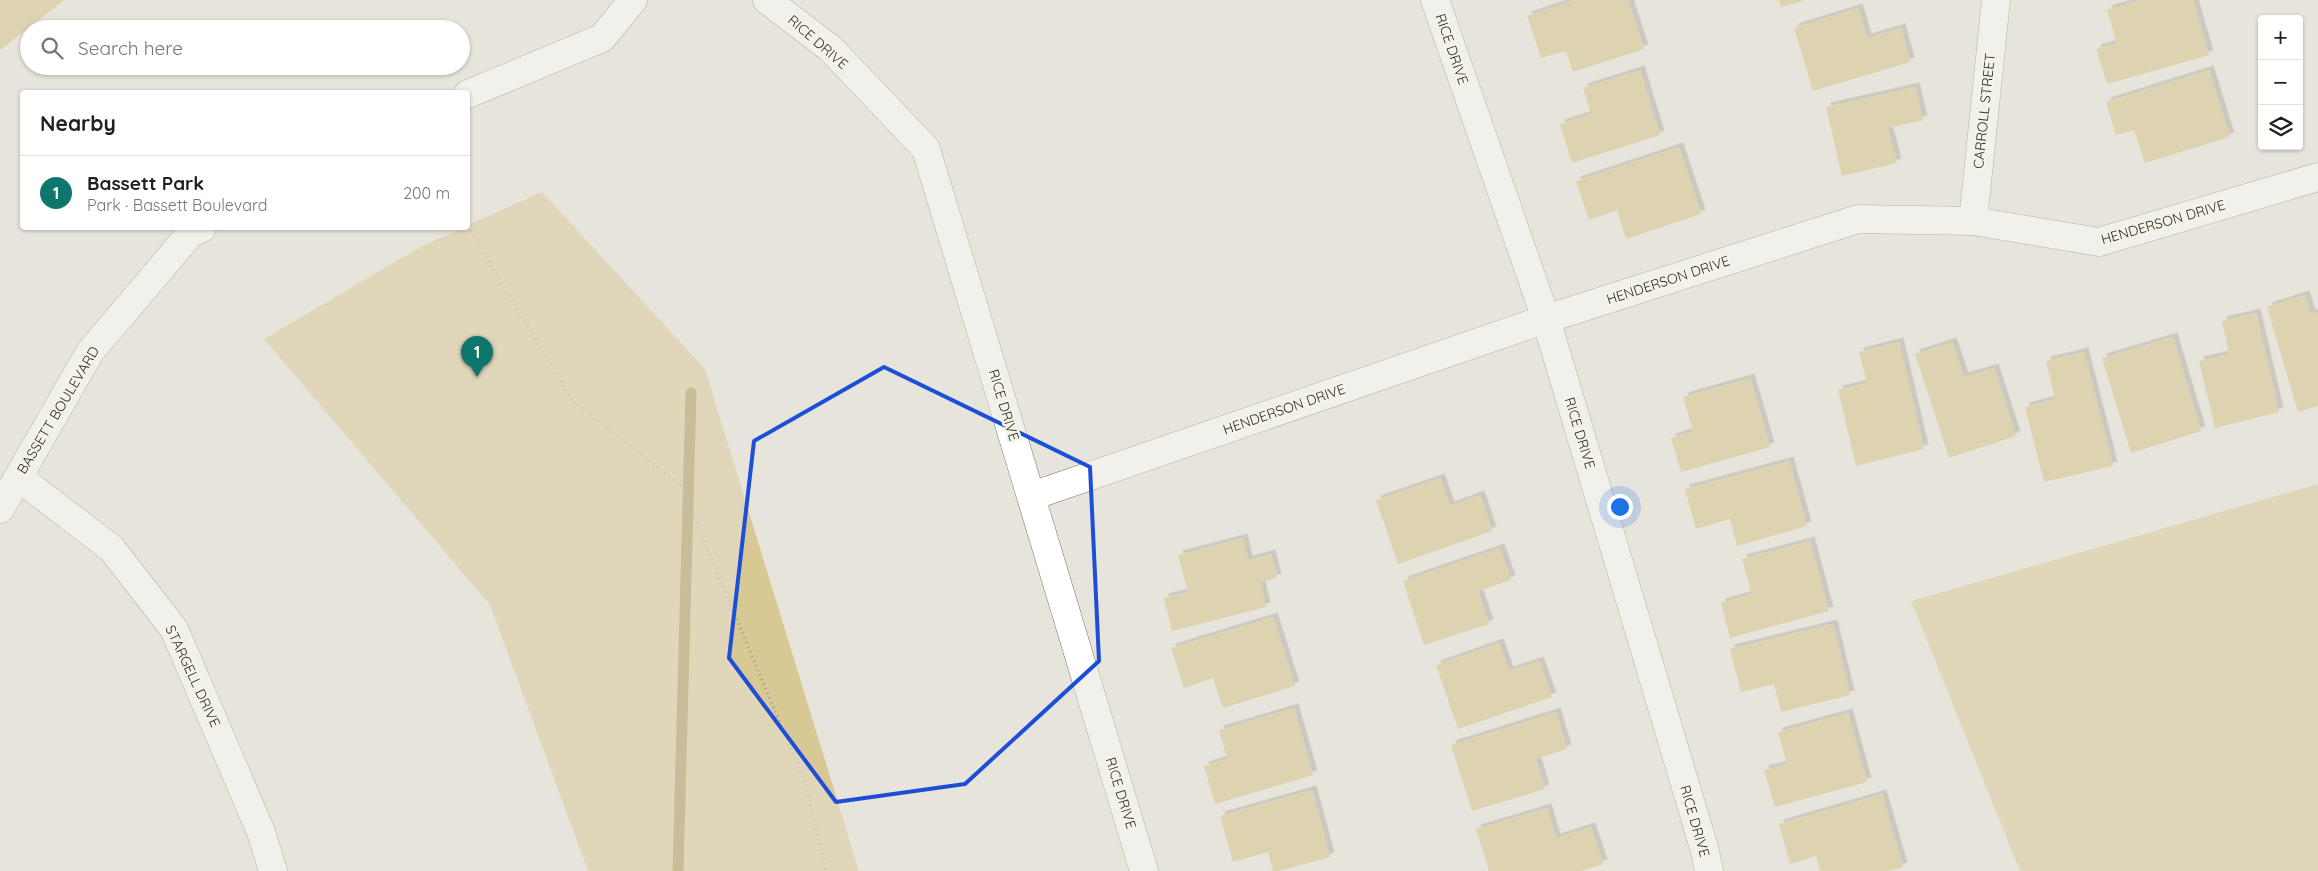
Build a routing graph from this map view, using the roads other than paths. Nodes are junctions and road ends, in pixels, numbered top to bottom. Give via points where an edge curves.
1 (633, 0) edge
2 (767, 0) edge
3 (1435, 0) edge
4 (1996, 0) edge
5 (470, 93) edge
6 (2318, 177) edge
7 (1973, 221) junction
8 (198, 230) edge
9 (1546, 319) junction
10 (18, 477) junction
11 (1032, 496) junction
12 (0, 509) edge
13 (273, 871) edge
14 (1144, 871) edge
15 (1709, 871) edge

1 - 5 street via 602,38
2 - 11 street, RICE DRIVE via 831,49 926,149
3 - 9 street, RICE DRIVE
4 - 7 street, CARROLL STREET
6 - 7 street, HENDERSON DRIVE via 2099,242
7 - 9 street, HENDERSON DRIVE via 1858,219
8 - 10 street, BASSETT BOULEVARD via 190,234 90,352
9 - 11 street, HENDERSON DRIVE
9 - 15 street, RICE DRIVE
10 - 12 street, BASSETT BOULEVARD
10 - 13 street, STARGELL DRIVE via 111,548 174,629 261,832
11 - 14 street, RICE DRIVE

